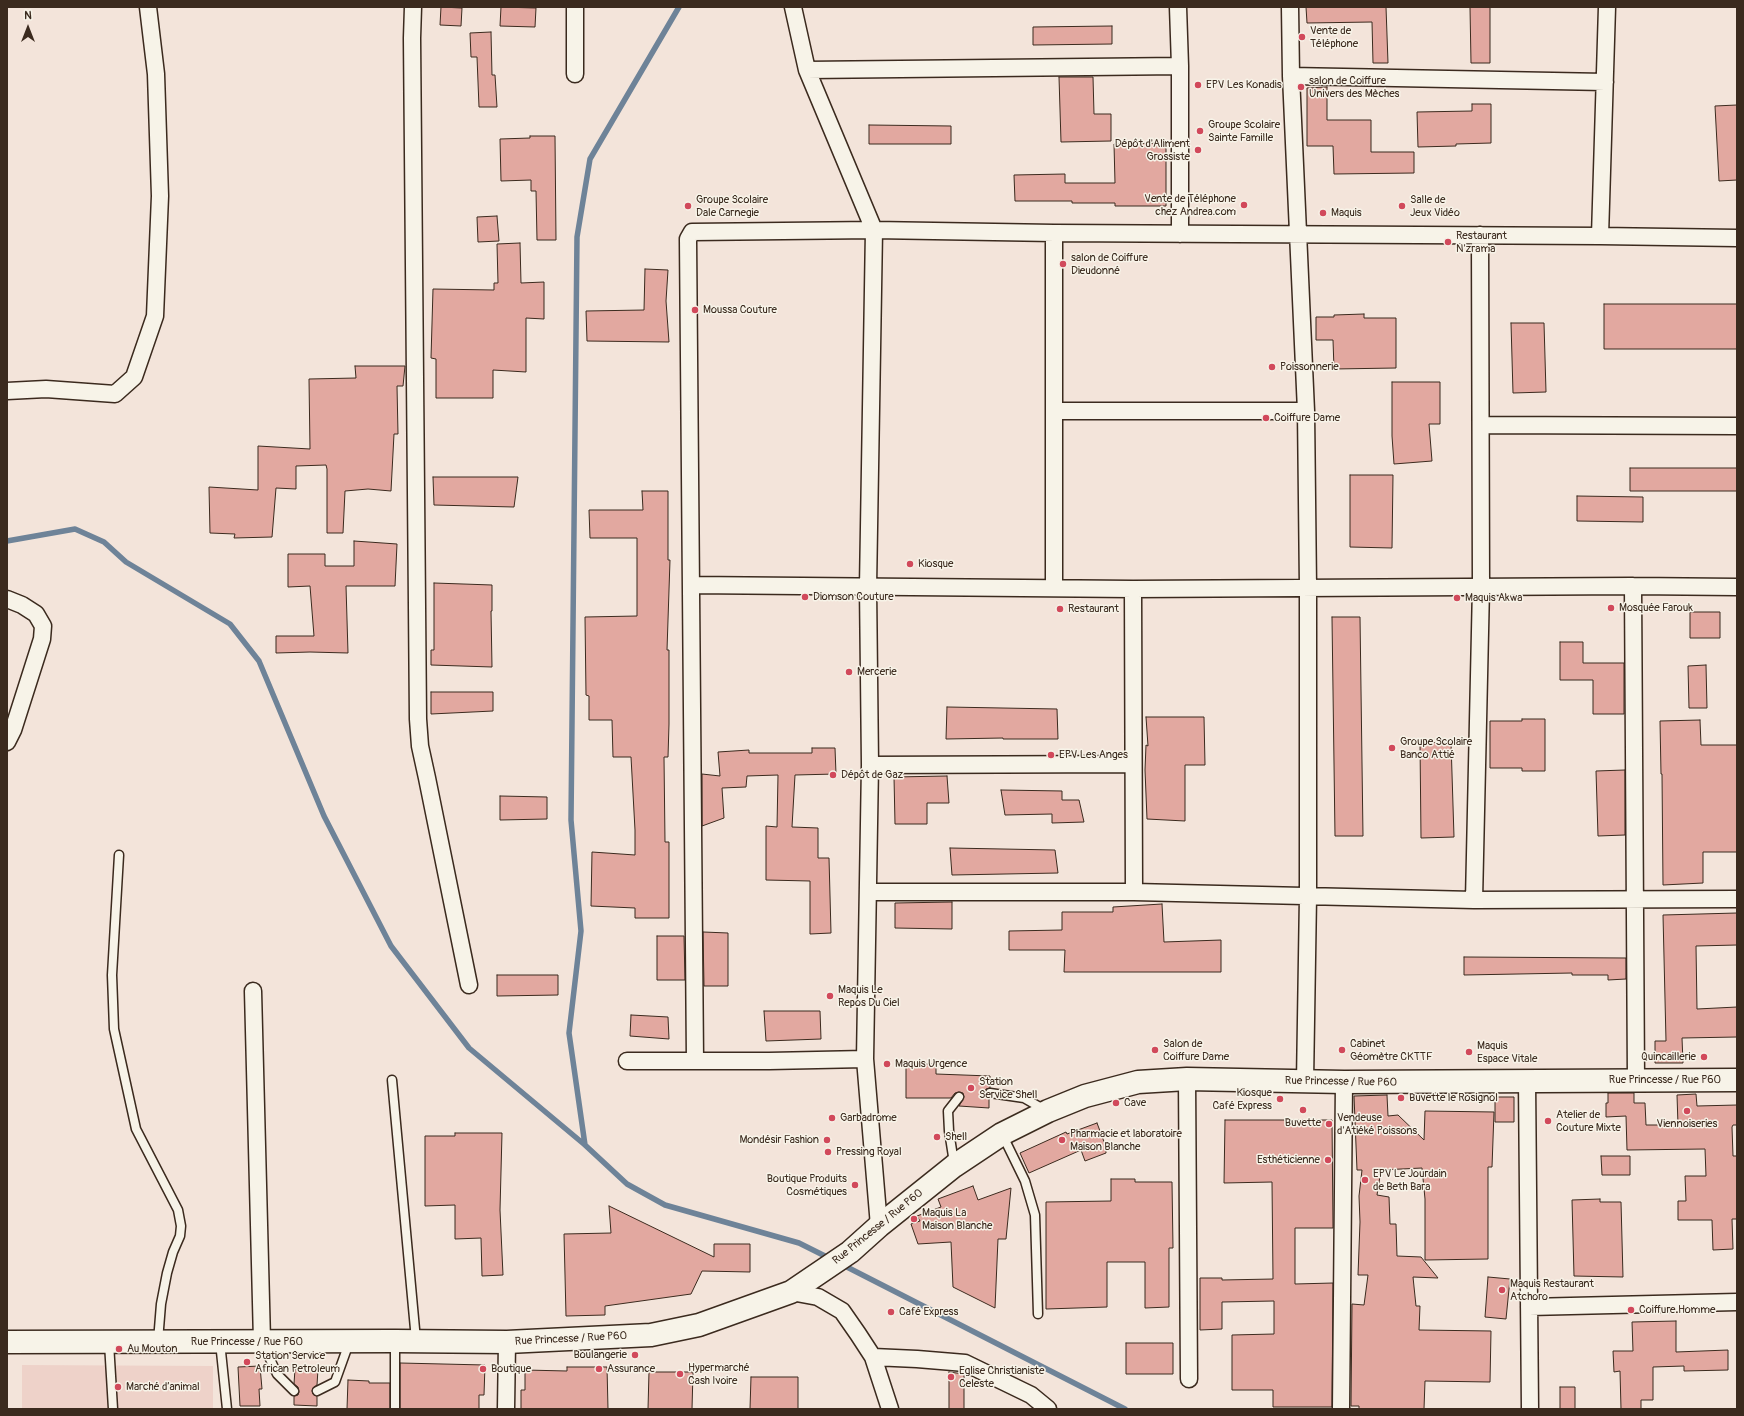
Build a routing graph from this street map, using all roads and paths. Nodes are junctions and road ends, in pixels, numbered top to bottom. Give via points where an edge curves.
1 (148, 7) edge
2 (413, 7) edge
3 (575, 7) edge
4 (794, 7) edge
5 (1178, 7) edge
6 (1290, 7) edge
7 (1606, 7) edge
8 (1180, 66) junction
9 (807, 70) junction
10 (575, 74) dead end
11 (1291, 76) junction
12 (1605, 82) junction
13 (874, 230) junction
14 (1054, 233) junction
15 (1180, 234) junction
16 (1299, 235) junction
17 (1480, 236) junction
18 (1600, 236) junction
19 (1737, 238) edge
20 (7, 391) edge
21 (1055, 410) junction
22 (1306, 411) junction
23 (1481, 425) junction
24 (1737, 426) edge
25 (691, 585) junction
26 (1634, 586) junction
27 (868, 587) junction
28 (1481, 587) junction
29 (1737, 587) edge
30 (1054, 588) junction
31 (1308, 588) junction
32 (1133, 589) junction
33 (7, 600) edge
34 (7, 742) edge
35 (1133, 764) junction
36 (870, 765) junction
37 (119, 855) dead end
38 (868, 892) junction
39 (1134, 892) junction
40 (1308, 896) junction
41 (1737, 899) edge
42 (1474, 900) junction
43 (1634, 900) junction
44 (469, 985) dead end
45 (253, 991) dead end
46 (865, 1059) junction
47 (627, 1060) dead end
48 (695, 1060) junction
49 (1187, 1079) junction
50 (392, 1080) dead end
51 (1636, 1080) junction
52 (1737, 1080) edge
53 (1527, 1081) junction
54 (1305, 1082) junction
55 (1344, 1082) junction
56 (990, 1093) dead end
57 (959, 1097) dead end
58 (1048, 1111) junction
59 (1002, 1134) junction
60 (954, 1166) junction
61 (879, 1226) junction
62 (791, 1292) junction
63 (1737, 1302) edge
64 (1529, 1307) junction
65 (1038, 1314) dead end
66 (395, 1340) junction
67 (262, 1341) junction
68 (350, 1341) junction
69 (7, 1342) edge
70 (109, 1342) junction
71 (158, 1342) junction
72 (220, 1342) junction
73 (417, 1342) junction
74 (506, 1342) junction
75 (873, 1358) junction
76 (1188, 1379) dead end
77 (294, 1390) dead end
78 (317, 1391) dead end
79 (113, 1409) edge
80 (227, 1409) edge
81 (395, 1409) edge
82 (506, 1409) edge
83 (890, 1409) edge
84 (1048, 1409) edge
85 (1341, 1409) edge
86 (1530, 1409) edge

1 - 20 street via 156,74 160,196 155,316 134,377 115,394 46,389
2 - 44 street via 418,719 420,746
3 - 10 street
4 - 9 street
5 - 8 street
6 - 11 street
7 - 12 street
8 - 9 street
8 - 15 street
9 - 13 street
11 - 12 street
11 - 16 street
12 - 18 street
13 - 14 street
13 - 25 street via 700,231 692,232 688,239
13 - 27 street
14 - 15 street
14 - 21 street
15 - 16 street
16 - 17 street
16 - 22 street
17 - 18 street
17 - 23 street
18 - 19 street
21 - 22 street
21 - 30 street
22 - 31 street
23 - 24 street
23 - 28 street
25 - 27 street
25 - 48 street
26 - 28 street
26 - 29 street
26 - 43 street
27 - 30 street
27 - 36 street
28 - 31 street
28 - 42 street
30 - 32 street
31 - 32 street
31 - 40 street
32 - 35 street
33 - 34 street via 22,605 36,614 42,626 42,639
35 - 36 street
35 - 39 street
36 - 38 street
37 - 71 lane via 112,975 114,1029 136,1129 178,1210 181,1226 167,1273
38 - 39 street
38 - 46 street
39 - 40 street
40 - 42 street
40 - 54 street
41 - 43 street
42 - 43 street
43 - 51 street
45 - 67 street
46 - 48 street
46 - 61 street
47 - 48 street
49 - 54 street, Rue Princesse / Rue P60
49 - 58 street, Rue Princesse / Rue P60 via 1138,1082 1085,1096
49 - 76 street
50 - 73 lane
51 - 52 street, Rue Princesse / Rue P60
51 - 53 street, Rue Princesse / Rue P60
53 - 55 street, Rue Princesse / Rue P60
53 - 64 street
54 - 55 street, Rue Princesse / Rue P60
55 - 85 street
56 - 58 lane via 1024,1098
57 - 60 lane via 948,1111
58 - 59 street, Rue Princesse / Rue P60
59 - 60 street, Rue Princesse / Rue P60
59 - 65 lane via 1025,1181 1035,1215
60 - 61 street, Rue Princesse / Rue P60
61 - 62 street, Rue Princesse / Rue P60 via 850,1252
62 - 74 street, Rue Princesse / Rue P60 via 714,1321 674,1331 651,1335
62 - 75 street via 818,1297 842,1311
63 - 64 street
64 - 86 street
66 - 68 street, Rue Princesse / Rue P60
66 - 73 street, Rue Princesse / Rue P60
66 - 81 lane
67 - 68 street, Rue Princesse / Rue P60
67 - 72 street, Rue Princesse / Rue P60
67 - 77 lane via 278,1374
68 - 78 lane via 336,1382
69 - 70 street, Rue Princesse / Rue P60
70 - 71 street, Rue Princesse / Rue P60
70 - 79 lane
71 - 72 street, Rue Princesse / Rue P60
72 - 80 lane
73 - 74 street, Rue Princesse / Rue P60
74 - 82 street
75 - 83 street
75 - 84 street via 965,1363 1031,1396

